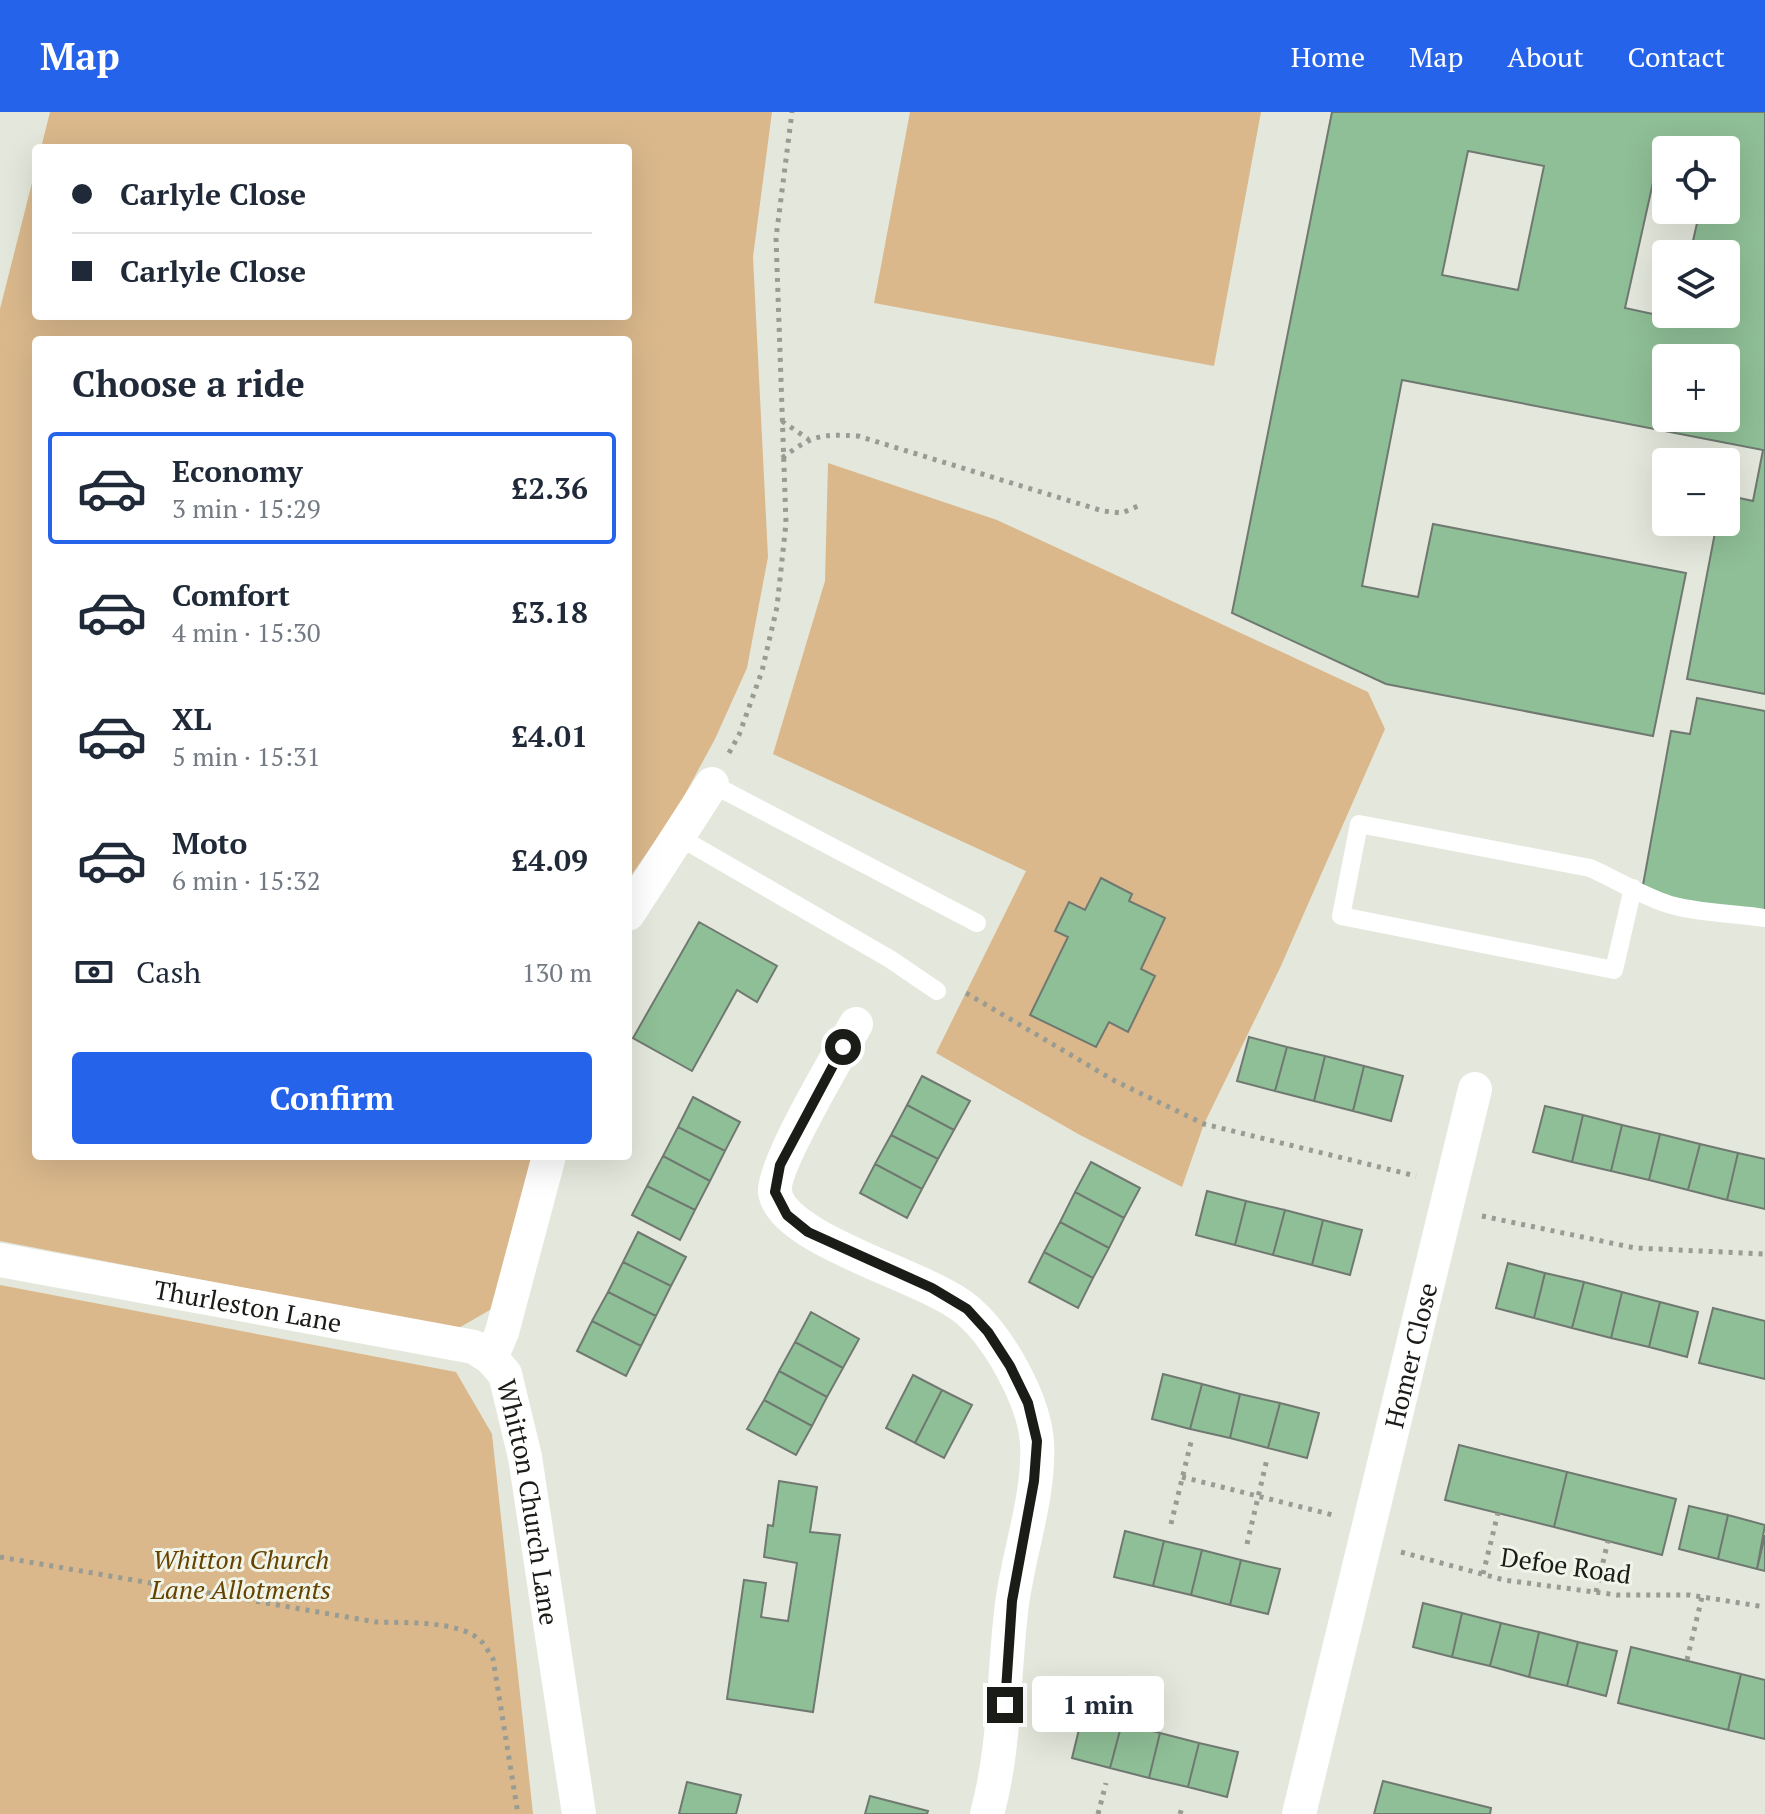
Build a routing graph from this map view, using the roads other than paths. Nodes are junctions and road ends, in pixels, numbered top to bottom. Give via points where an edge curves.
1 (712, 784) joint
2 (679, 837) junction
3 (1633, 888) junction
4 (632, 908) edge
5 (1765, 918) edge
6 (977, 923) dead end
7 (937, 991) road end
8 (856, 1024) dead end
9 (1475, 1089) dead end
10 (548, 1160) edge
11 (0, 1260) edge
12 (491, 1358) junction
13 (579, 1814) edge
14 (987, 1814) edge
15 (1299, 1814) edge

1 - 2 street
1 - 6 lane
2 - 4 street
2 - 7 lane
3 - 3 lane via 1590,868 1359,824 1341,916 1614,970
3 - 5 lane via 1667,905
8 - 14 street via 780,1165 775,1192 787,1215 808,1232 967,1309 1010,1366 1028,1403 1037,1441 1012,1601 1003,1730
9 - 15 street, Homer Close
10 - 12 street, Whitton Church Lane
11 - 12 street, Thurleston Lane via 474,1347
12 - 13 street, Whitton Church Lane via 505,1374 525,1457

